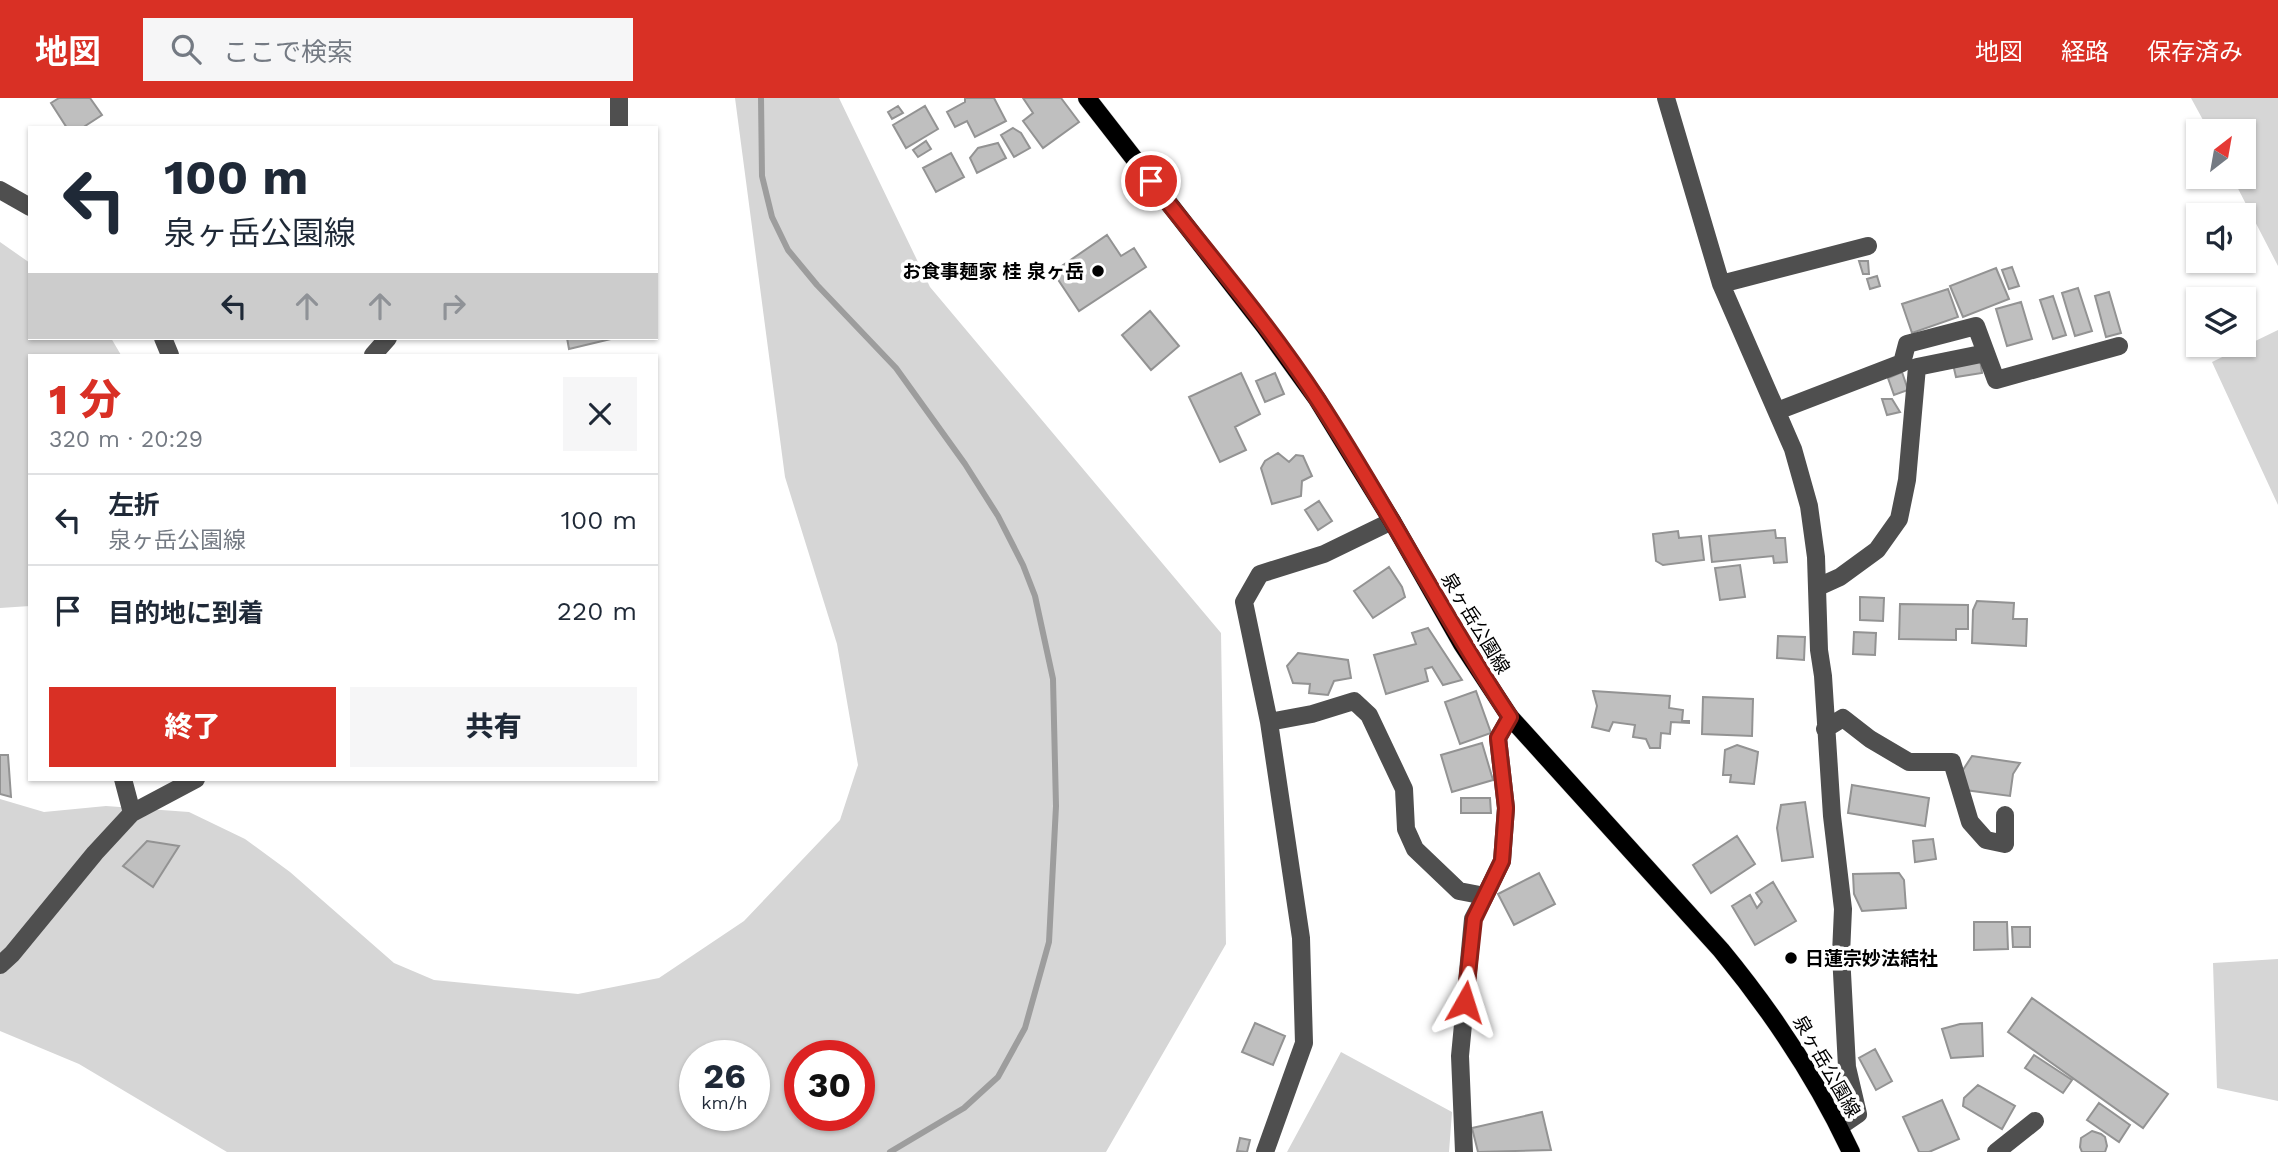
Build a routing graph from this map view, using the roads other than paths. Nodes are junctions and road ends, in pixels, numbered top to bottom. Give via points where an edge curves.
1 (619, 98) edge
2 (1087, 98) edge
3 (1666, 98) edge
4 (619, 126) edge
5 (0, 190) edge
6 (28, 206) edge
7 (1868, 246) dead end
8 (1721, 285) junction
9 (386, 340) edge
10 (2119, 346) dead end
11 (1986, 353) junction
12 (374, 354) edge
13 (1777, 411) junction
14 (1392, 521) junction
15 (1818, 587) junction
16 (1510, 717) junction
17 (1269, 722) junction
18 (1825, 730) junction
19 (124, 781) edge
20 (192, 781) edge
21 (132, 813) junction
22 (2005, 815) dead end
23 (1485, 896) junction
24 (0, 965) edge
25 (2035, 1121) dead end
26 (1839, 1127) junction
27 (1265, 1152) edge
28 (1464, 1152) edge
29 (1851, 1152) edge
30 (1996, 1152) edge

1 - 4 street
2 - 14 main road, 泉ヶ岳公園線 via 1310,388
3 - 8 street
5 - 6 street
7 - 8 street
8 - 13 street
9 - 12 street
10 - 11 street via 1996,380
11 - 13 street via 1976,326 1907,344 1902,363
11 - 15 street via 1917,367 1899,519 1877,550
13 - 15 street via 1809,506
14 - 16 main road, 泉ヶ岳公園線 via 1462,645
14 - 17 street via 1324,554 1260,574 1252,585 1244,603
15 - 18 street
16 - 23 street via 1498,738 1506,808 1502,861
16 - 26 main road, 泉ヶ岳公園線 via 1749,984 1782,1029
17 - 23 street via 1354,701 1369,715 1404,789 1406,829 1415,849 1459,891
17 - 27 street via 1301,939 1304,1044
18 - 22 street via 1843,718 1909,762 1952,762 1970,822 1986,840 2006,844
18 - 26 street via 1843,909 1847,1067 1858,1114
19 - 21 street
20 - 21 street
21 - 24 street
23 - 28 street via 1474,919 1460,1056
25 - 30 street
26 - 29 main road, 泉ヶ岳公園線

